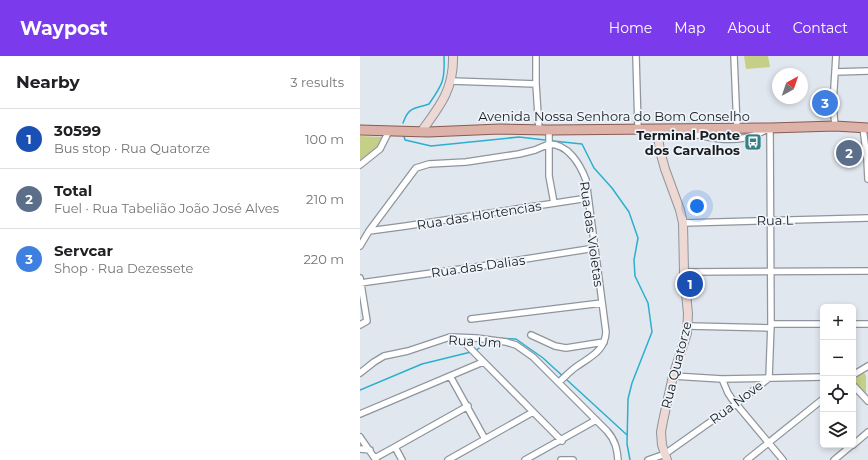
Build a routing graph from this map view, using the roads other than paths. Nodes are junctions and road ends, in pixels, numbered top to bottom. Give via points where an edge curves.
1 (453, 56) edge
2 (536, 56) edge
3 (636, 56) edge
4 (734, 56) edge
5 (836, 56) edge
6 (868, 71) edge
7 (835, 72) junction
8 (451, 81) junction
9 (536, 84) junction
10 (835, 126) junction
11 (638, 128) junction
12 (737, 128) junction
13 (770, 128) junction
14 (866, 128) edge
15 (657, 129) junction
16 (672, 129) junction
17 (360, 130) edge
18 (544, 130) junction
19 (389, 131) junction
20 (421, 132) junction
21 (549, 144) junction
22 (360, 165) edge
23 (868, 179) edge
24 (588, 198) junction
25 (554, 203) junction
26 (868, 218) edge
27 (770, 220) junction
28 (683, 222) junction
29 (369, 231) junction
30 (360, 246) edge
31 (595, 248) junction
32 (868, 271) edge
33 (684, 272) junction
34 (770, 272) junction
35 (360, 281) edge
36 (602, 303) junction
37 (471, 319) dead end
38 (820, 324) edge
39 (856, 324) edge
40 (868, 324) edge
41 (360, 325) edge
42 (688, 326) junction
43 (771, 326) junction
44 (531, 335) dead end
45 (460, 338) junction
46 (604, 342) junction
47 (483, 362) junction
48 (868, 366) edge
49 (360, 372) edge
50 (856, 373) edge
51 (450, 376) junction
52 (673, 376) junction
53 (820, 377) edge
54 (722, 378) junction
55 (769, 378) junction
56 (559, 382) junction
57 (856, 388) edge
58 (820, 401) edge
59 (868, 401) edge
60 (737, 403) junction
61 (468, 406) junction
62 (533, 412) junction
63 (360, 414) edge
64 (596, 420) junction
65 (868, 432) edge
66 (360, 436) edge
67 (485, 439) junction
68 (562, 440) junction
69 (770, 442) junction
70 (856, 442) edge
71 (395, 447) junction
72 (360, 448) edge
73 (849, 448) edge
74 (370, 450) junction
75 (666, 457) edge
76 (375, 459) edge
77 (402, 460) edge
78 (448, 460) edge
79 (525, 460) edge
80 (561, 460) edge
81 (573, 460) edge
82 (618, 460) edge
83 (648, 460) edge
84 (747, 460) edge
85 (783, 460) edge
86 (834, 460) edge

1 - 8 street
2 - 9 street
3 - 11 street
4 - 12 street
5 - 7 street
6 - 7 street
7 - 10 street
8 - 9 street
8 - 20 street via 443,100
9 - 18 street
10 - 13 main road, Avenida Nossa Senhora do Bom Conselho
10 - 14 main road, Avenida Nossa Senhora do Bom Conselho
11 - 15 main road, Avenida Nossa Senhora do Bom Conselho
11 - 18 main road, Avenida Nossa Senhora do Bom Conselho
12 - 13 main road, Avenida Nossa Senhora do Bom Conselho
12 - 16 main road, Avenida Nossa Senhora do Bom Conselho
13 - 16 street via 744,138 731,139
13 - 27 street
14 - 23 street
15 - 16 main road, Avenida Nossa Senhora do Bom Conselho
15 - 28 street, Rua Quatorze via 664,169
17 - 19 main road, Avenida Nossa Senhora do Bom Conselho
18 - 20 main road, Avenida Nossa Senhora do Bom Conselho
18 - 21 street
19 - 20 main road, Avenida Nossa Senhora do Bom Conselho
19 - 22 street via 380,149
21 - 24 street, Rua das Violetas via 563,148 580,165 586,180
21 - 25 street via 549,176
21 - 29 street via 519,154 466,162 421,165 412,172
24 - 25 street, Rua das Hortencias
24 - 31 street, Rua das Violetas
25 - 29 street, Rua das Hortencias
26 - 27 street, Rua L
27 - 28 street, Rua L
27 - 34 street
28 - 33 street, Rua Quatorze
29 - 30 street
31 - 35 street, Rua das Dalias via 475,267
31 - 36 street, Rua das Violetas
32 - 34 street
33 - 34 street
33 - 42 street, Rua Quatorze
34 - 43 street
35 - 41 street via 367,321
36 - 37 street, Rua Um
36 - 46 street, Rua das Violetas via 606,332
38 - 43 street
39 - 40 street
42 - 43 street
42 - 52 street, Rua Quatorze
43 - 55 street
44 - 46 street via 566,348
45 - 47 street
45 - 49 street, Rua Um via 450,338 384,356
45 - 56 street, Rua Um via 516,345 525,350
46 - 56 street via 591,358
47 - 51 street
47 - 62 street
48 - 50 street
51 - 61 street
51 - 63 street
52 - 54 street, Rua Nove
52 - 75 street, Rua Quatorze via 661,432
53 - 55 street
54 - 55 street, Rua Nove
54 - 60 street via 728,393
55 - 60 street, Rua Nove
56 - 64 street, Rua Um
57 - 59 street
58 - 69 street
60 - 69 street
60 - 75 street, Rua Nove
61 - 67 street
61 - 71 street
62 - 67 street
62 - 68 street
64 - 68 street
64 - 82 street, Rua Um via 613,438
65 - 70 street
66 - 74 street
67 - 78 street
68 - 79 street
69 - 84 street
69 - 85 street
71 - 76 street
71 - 77 street
72 - 74 street
73 - 86 street
74 - 76 street
75 - 83 street, Rua Nove
80 - 81 street

